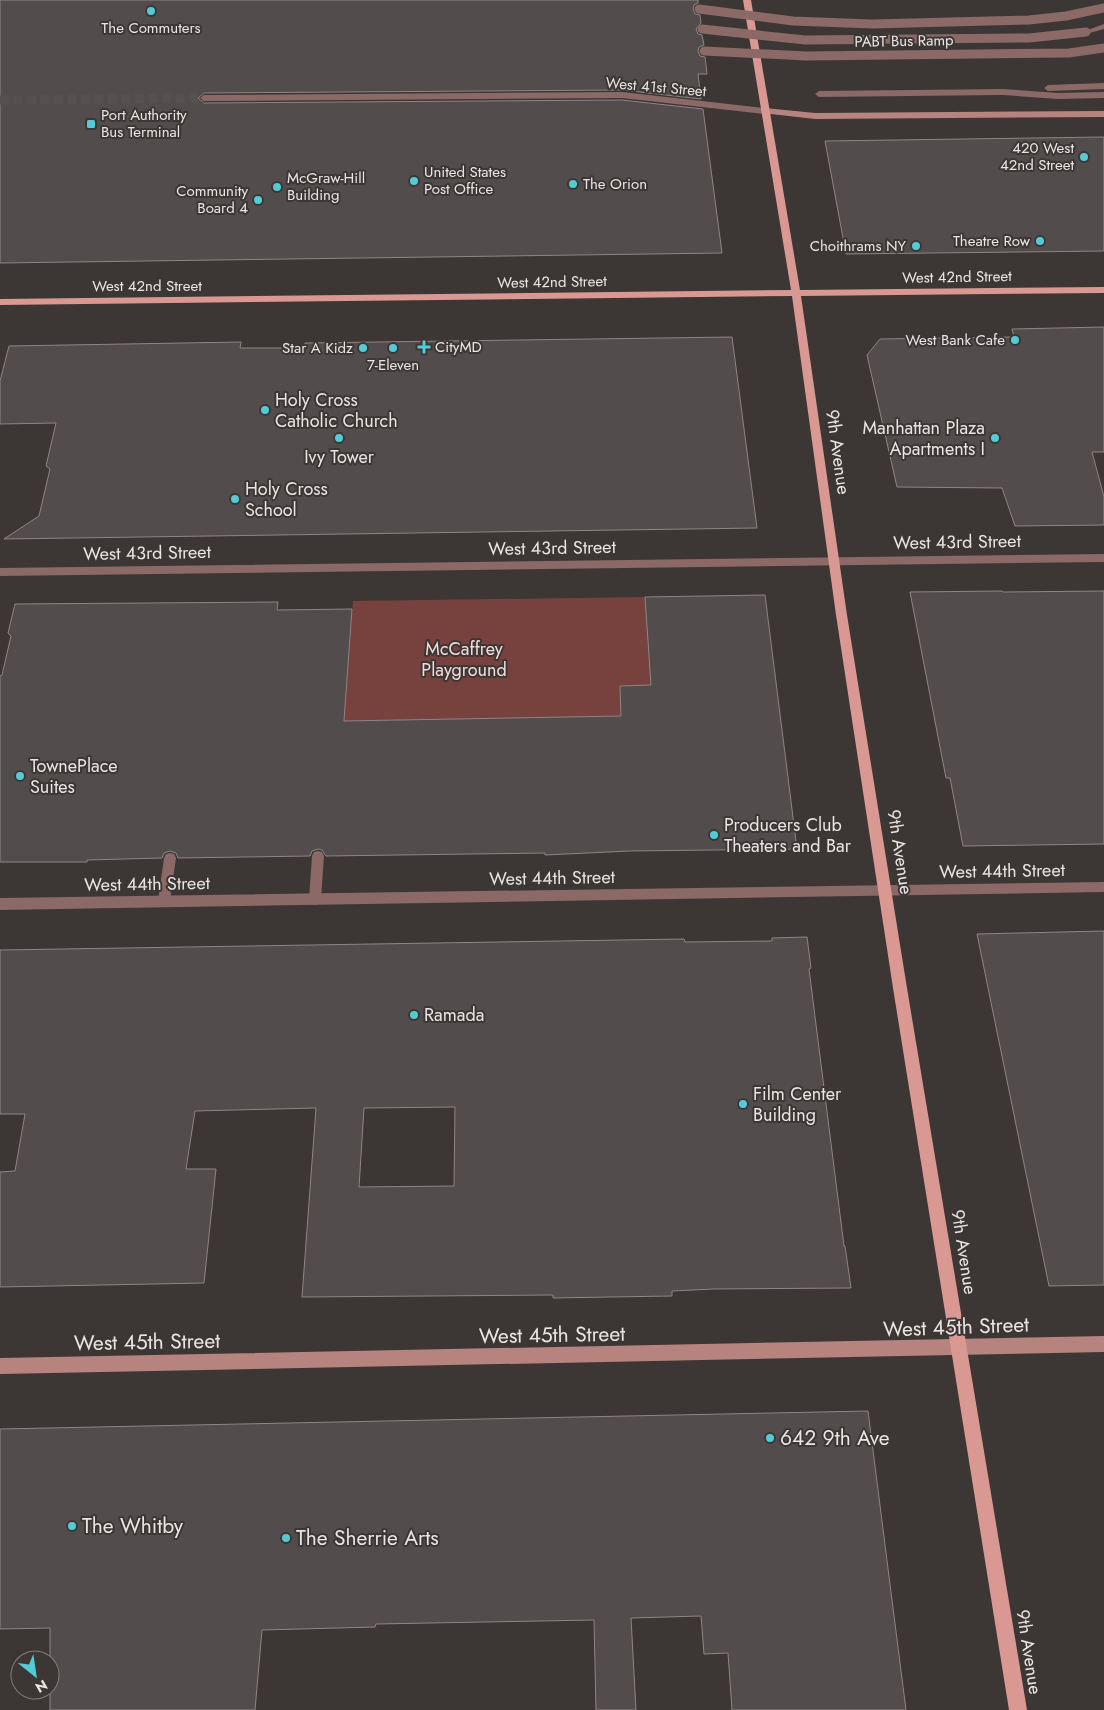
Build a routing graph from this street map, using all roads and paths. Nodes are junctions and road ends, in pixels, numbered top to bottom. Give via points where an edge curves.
1 (747, 0) edge
2 (1104, 8) edge
3 (699, 9) dead end
4 (1104, 26) edge
5 (702, 29) dead end
6 (1104, 30) edge
7 (1086, 32) junction
8 (1104, 48) edge
9 (704, 51) dead end
10 (1104, 86) edge
11 (1003, 92) junction
12 (819, 94) dead end
13 (1104, 95) edge
14 (204, 98) tunnel mouth
15 (765, 111) junction
16 (1104, 114) edge
17 (1104, 290) edge
18 (796, 294) junction
19 (0, 302) edge
20 (1104, 558) edge
21 (833, 561) junction
22 (0, 572) edge
23 (318, 856) dead end
24 (170, 858) dead end
25 (1104, 887) edge
26 (886, 890) junction
27 (315, 899) junction
28 (164, 901) junction
29 (0, 904) edge
30 (1104, 1344) edge
31 (960, 1347) junction
32 (0, 1366) edge
33 (1018, 1710) edge

1 - 15 main road, 9th Avenue
2 - 3 street, PABT Bus Ramp, bridge via 1034,20 886,23 796,21
4 - 7 street, PABT Bus Ramp
5 - 7 street, PABT Bus Ramp, bridge via 805,40 1029,38
6 - 7 street, PABT Bus Ramp
8 - 9 street, PABT Bus Ramp, bridge via 1069,53 806,56
10 - 11 street
11 - 12 street
11 - 13 street
14 - 15 street, West 41st Street via 622,95
15 - 16 main road, West 41st Street via 815,116
15 - 18 main road, 9th Avenue
17 - 18 main road, West 42nd Street
18 - 19 main road, West 42nd Street
18 - 21 main road, 9th Avenue
20 - 21 street, West 43rd Street
21 - 22 street, West 43rd Street
21 - 26 main road, 9th Avenue
23 - 27 street
24 - 28 street
25 - 26 street, West 44th Street
26 - 27 street, West 44th Street
26 - 31 main road, 9th Avenue
27 - 28 street, West 44th Street
28 - 29 street, West 44th Street
30 - 31 main road, West 45th Street
31 - 32 main road, West 45th Street
31 - 33 main road, 9th Avenue

